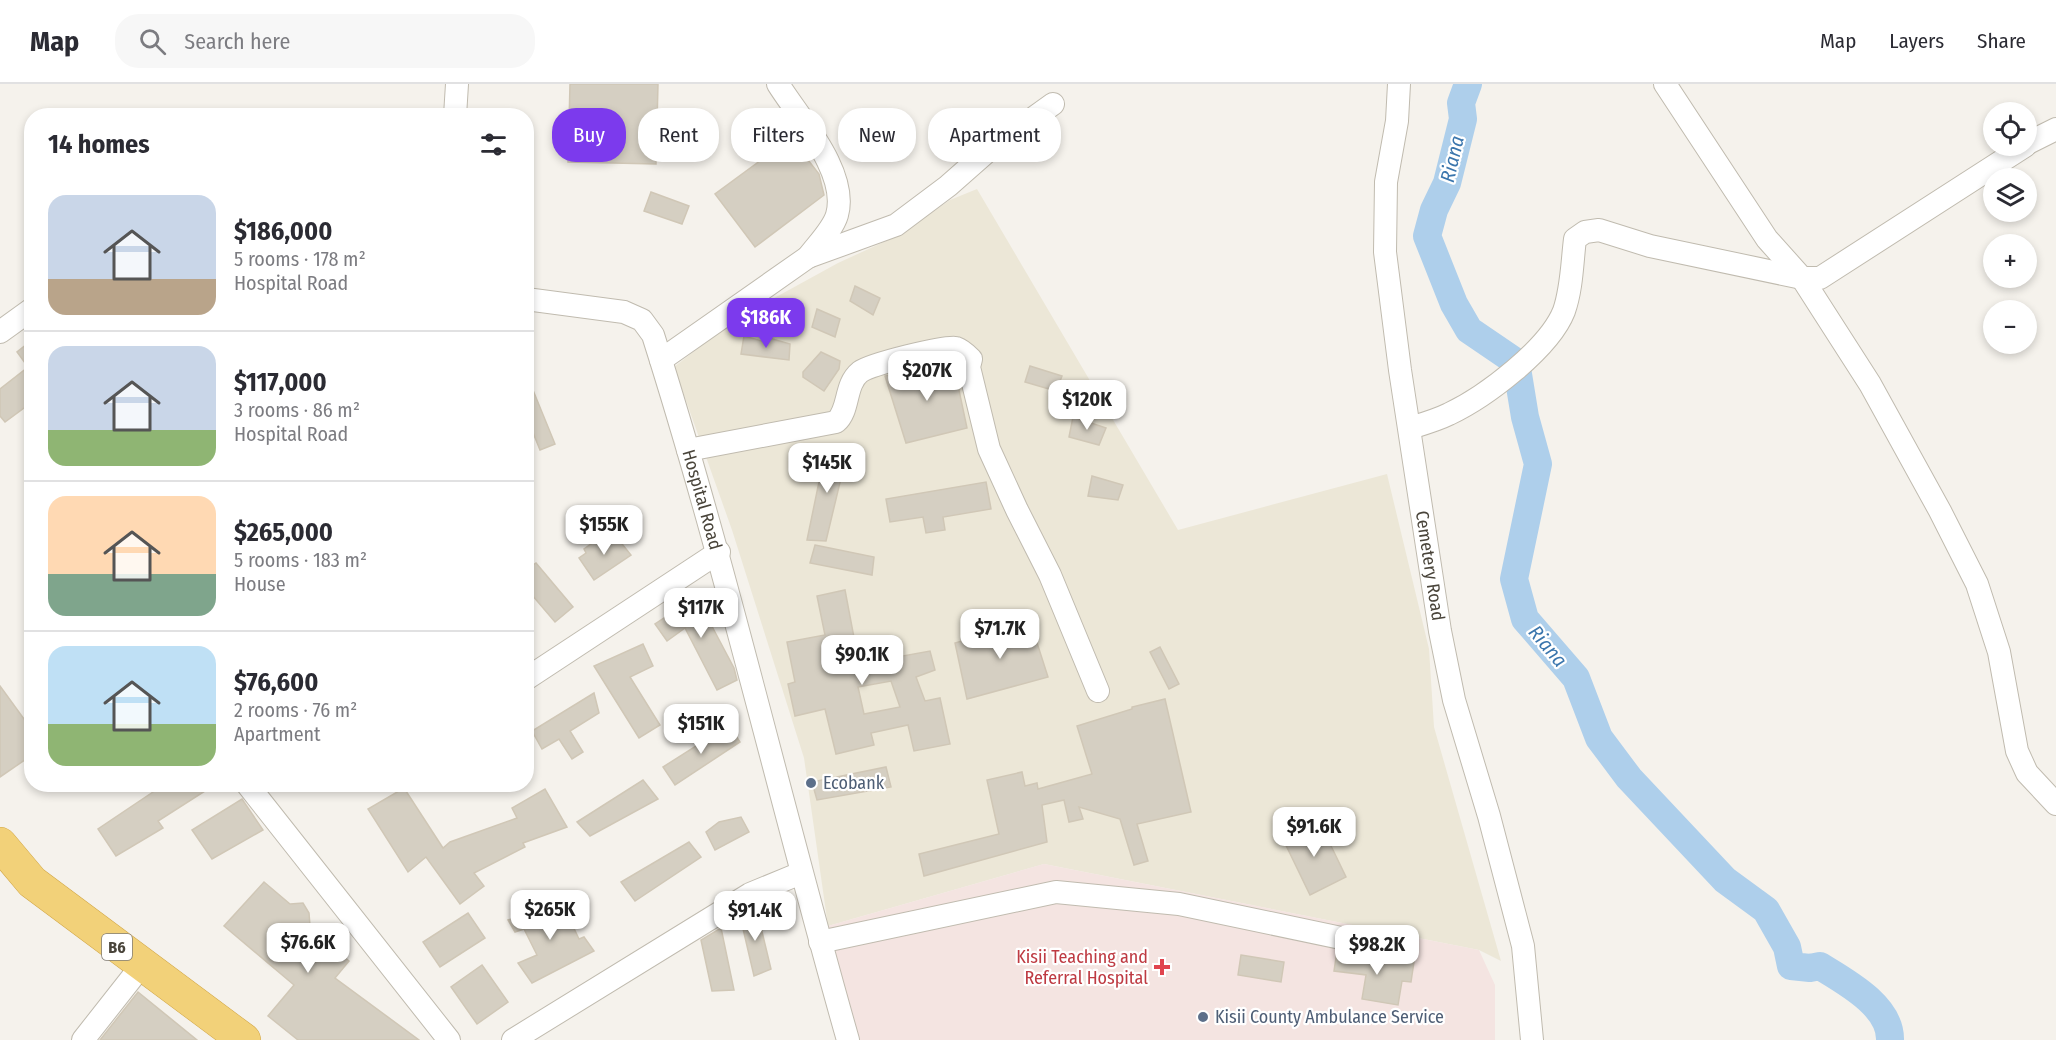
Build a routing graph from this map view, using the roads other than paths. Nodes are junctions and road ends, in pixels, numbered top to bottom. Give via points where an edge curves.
1 (457, 84) edge
2 (778, 84) edge
3 (1400, 84) edge
4 (1665, 84) edge
5 (1053, 104) dead end
6 (456, 108) edge
7 (2056, 129) edge
8 (2037, 139) edge
9 (2009, 156) edge
10 (808, 257) junction
11 (1802, 278) junction
12 (534, 301) edge
13 (24, 315) edge
14 (0, 332) edge
15 (661, 360) junction
16 (1410, 428) junction
17 (688, 450) junction
18 (718, 552) junction
19 (534, 674) edge
20 (1098, 691) dead end
21 (253, 792) edge
22 (2056, 804) edge
23 (0, 844) edge
24 (801, 873) junction
25 (820, 942) junction
26 (1398, 950) dead end
27 (142, 966) junction
28 (83, 1040) edge
29 (244, 1040) edge
30 (448, 1040) edge
31 (513, 1040) edge
32 (848, 1040) edge
33 (1532, 1040) edge

1 - 6 street
2 - 10 street via 836,175 840,200 837,218
3 - 16 street, Cemetery Road via 1386,182 1385,252
4 - 11 street via 1767,239
5 - 10 street via 896,225
7 - 8 street
9 - 11 street via 1828,275
10 - 15 street
11 - 16 street via 1650,246 1599,231 1585,232 1575,239 1564,312 1552,332 1484,393 1449,414
11 - 22 street via 1870,384 1977,584 1999,652 2017,751 2027,773
12 - 15 street, Hospital Road via 624,312 642,320 653,335
13 - 14 street
15 - 17 street, Hospital Road
16 - 33 street, Cemetery Road via 1451,689 1523,946
17 - 18 street, Hospital Road
17 - 20 street via 836,422 842,417 852,382 861,372 884,362 955,348 967,354 989,449 1050,575
18 - 19 street
18 - 24 street, Hospital Road
21 - 30 street
23 - 27 highway, B6 via 32,882
24 - 25 street, Hospital Road
24 - 31 street via 750,894
25 - 26 street via 1056,892 1179,904
25 - 32 street, Hospital Road
27 - 28 street
27 - 29 highway, B6

